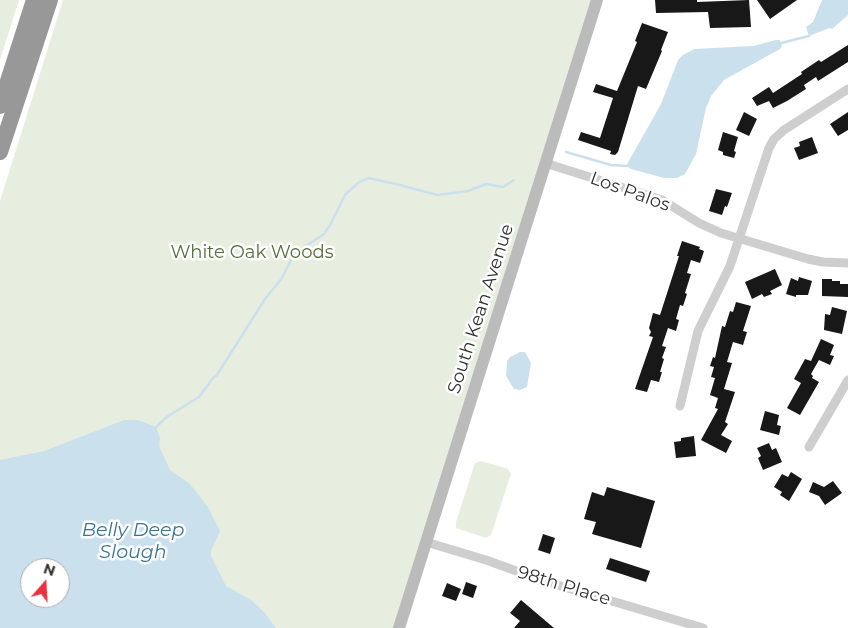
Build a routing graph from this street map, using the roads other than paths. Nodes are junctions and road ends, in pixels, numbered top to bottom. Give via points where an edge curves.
1 (34, 0) edge
2 (50, 0) edge
3 (597, 0) edge
4 (848, 89) edge
5 (0, 106) edge
6 (0, 152) edge
7 (545, 163) junction
8 (739, 238) junction
9 (848, 264) edge
10 (848, 380) edge
11 (680, 406) dead end
12 (809, 447) dead end
13 (426, 542) junction
14 (399, 628) edge
15 (703, 628) edge

1 - 5 highway
2 - 6 highway
3 - 7 street, South Kean Avenue
4 - 8 street via 774,139 764,158
7 - 8 street, Los Palos via 662,200 711,229
7 - 13 street, South Kean Avenue
8 - 9 street, Los Palos via 823,262
8 - 11 street via 725,278 698,331
10 - 12 street
13 - 14 street, South Kean Avenue
13 - 15 street, 98th Place via 544,582

